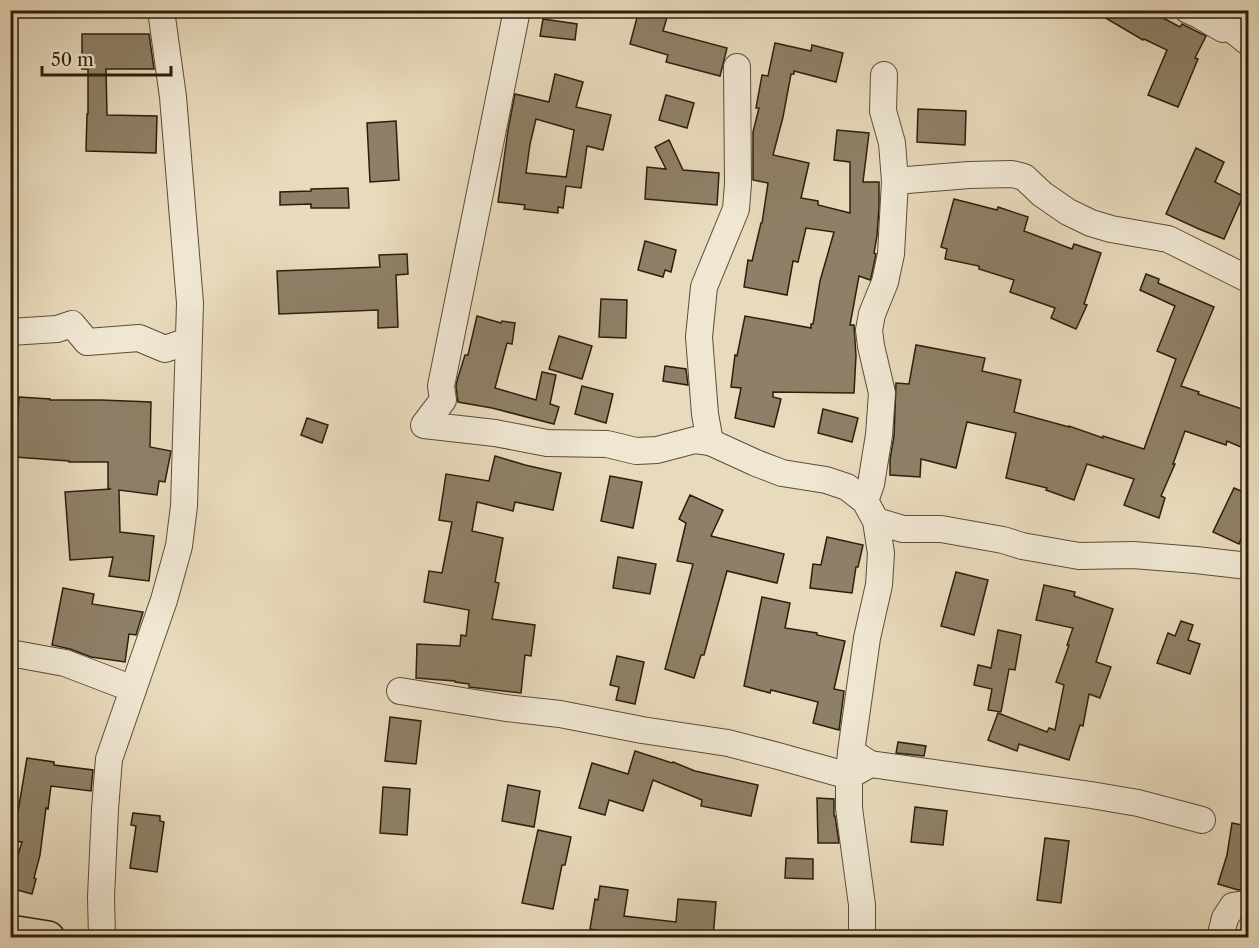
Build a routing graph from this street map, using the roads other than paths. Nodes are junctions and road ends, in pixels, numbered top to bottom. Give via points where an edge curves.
1 (162, 10) edge
2 (516, 10) edge
3 (1188, 10) edge
4 (1248, 42) edge
5 (737, 66) dead end
6 (884, 75) dead end
7 (895, 181) junction
8 (1248, 279) edge
9 (10, 332) edge
10 (188, 341) junction
11 (710, 442) junction
12 (870, 511) junction
13 (903, 529) junction
14 (881, 553) junction
15 (1248, 566) edge
16 (10, 653) edge
17 (133, 689) junction
18 (400, 691) dead end
19 (857, 764) junction
20 (1202, 820) dead end
21 (1248, 904) edge
22 (10, 932) edge
23 (48, 938) edge
24 (102, 938) edge
25 (862, 938) edge
26 (1220, 938) edge

1 - 10 street via 182,200 190,303
2 - 11 street via 441,386 443,399 424,425 547,443 607,444 636,451 695,440
3 - 4 street via 1223,30 1229,27
5 - 11 street via 736,209 704,287 699,337
6 - 7 street via 884,111
7 - 8 street via 969,175 1024,177 1068,213 1091,223 1168,239
7 - 12 street via 891,254 869,330 882,393
9 - 10 street via 57,329 72,324 87,342 139,338 165,349
10 - 17 street via 184,506 178,546
11 - 12 street via 782,473 847,487
12 - 13 street
12 - 14 street
13 - 14 street
13 - 15 street via 941,529 1079,556 1133,555
14 - 19 street via 879,585 867,638
16 - 17 street via 65,663
17 - 24 street via 106,778
18 - 19 street
19 - 20 street via 1091,795
19 - 25 street via 849,808 862,905
21 - 26 street via 1233,906
22 - 23 highway

